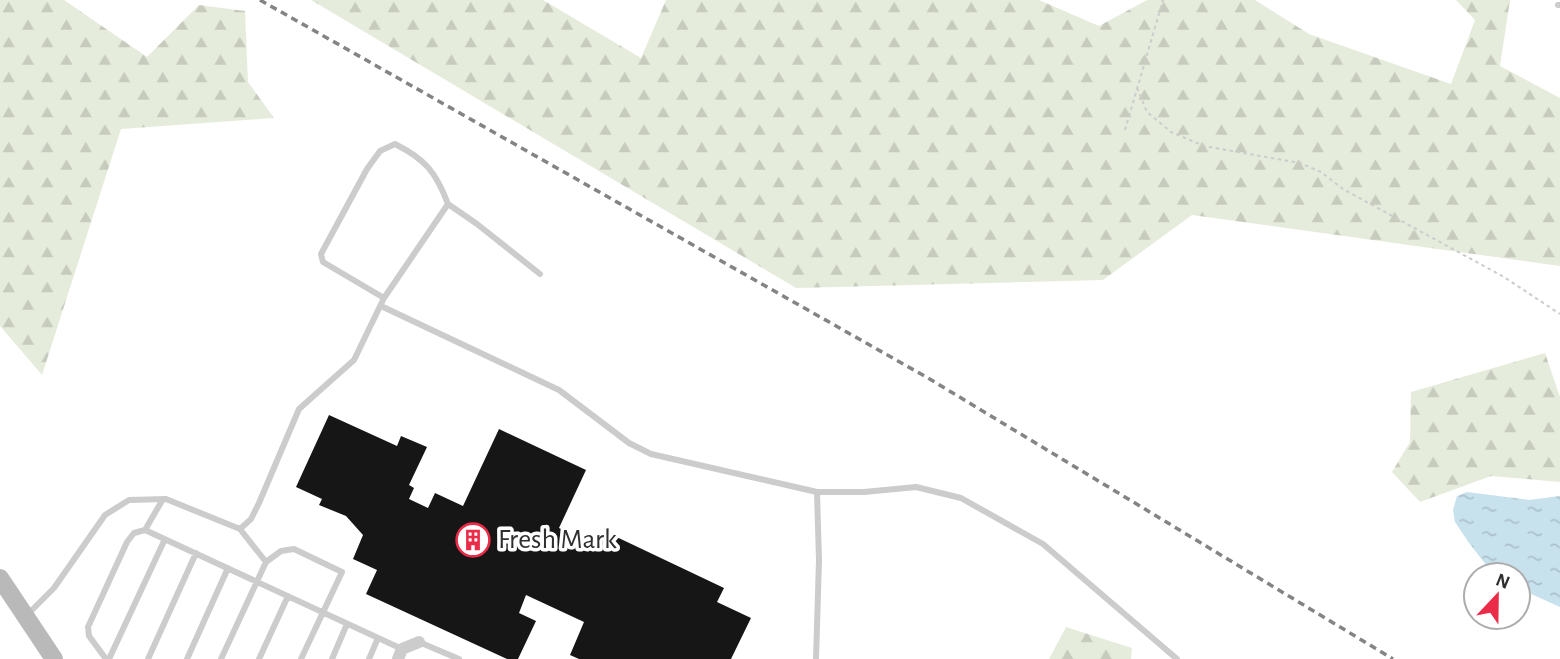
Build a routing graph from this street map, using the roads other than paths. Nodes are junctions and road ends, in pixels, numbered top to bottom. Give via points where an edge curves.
1 (448, 204) junction
2 (540, 274) dead end
3 (384, 298) junction
4 (380, 306) junction
5 (817, 492) junction
6 (163, 499) junction
7 (145, 530) junction
8 (240, 530) junction
9 (165, 539) junction
10 (196, 553) junction
11 (267, 562) junction
12 (228, 568) junction
13 (0, 578) edge
14 (257, 582) junction
15 (288, 596) junction
16 (323, 612) junction
17 (26, 617) junction
18 (347, 624) junction
19 (378, 638) junction
20 (419, 642) joint
21 (400, 654) edge
22 (54, 659) edge
23 (108, 659) edge
24 (148, 659) edge
25 (187, 659) edge
26 (221, 659) edge
27 (259, 659) edge
28 (301, 659) edge
29 (332, 659) edge
30 (369, 659) edge
31 (459, 659) edge
32 (816, 659) edge
33 (1177, 659) edge

1 - 2 lane
1 - 3 lane
1 - 3 lane via 440,182 418,156 395,144 380,151 321,260
3 - 4 lane
4 - 5 lane via 559,390 629,443 651,454
4 - 8 lane via 354,360 299,409 259,503
5 - 32 lane
5 - 33 lane via 916,487 961,498 1043,544
6 - 7 lane
6 - 8 lane
6 - 17 lane via 129,500 105,515 54,588
7 - 9 lane
7 - 23 lane via 134,533 127,542 88,627 89,636
8 - 11 lane
9 - 10 lane
9 - 23 lane
10 - 12 lane
10 - 24 lane
11 - 14 lane
11 - 16 lane via 281,551 294,549 342,572
12 - 14 lane
12 - 25 lane
13 - 17 main road
14 - 15 lane
14 - 26 lane
15 - 16 lane
15 - 27 lane
16 - 18 lane
16 - 28 lane
17 - 22 main road
18 - 19 lane
18 - 29 lane
19 - 21 lane
19 - 30 lane
20 - 21 street
20 - 31 lane

